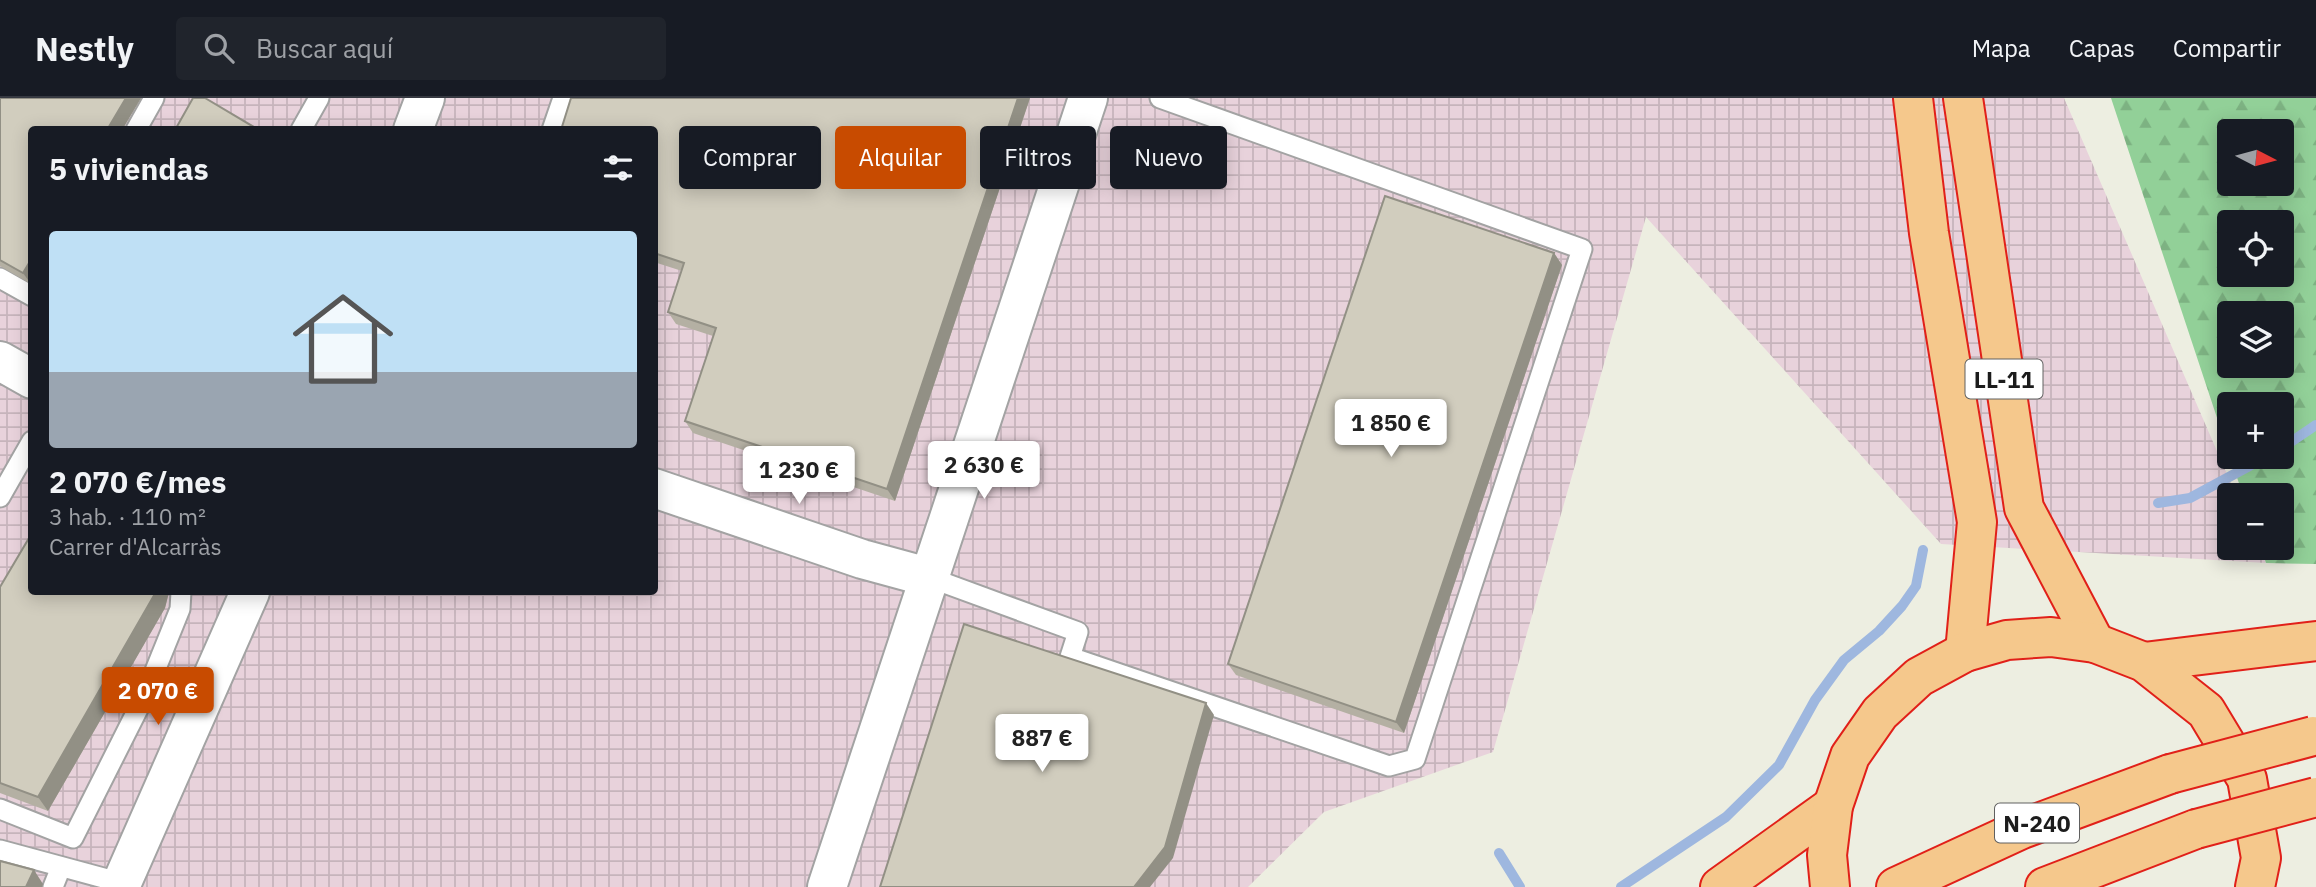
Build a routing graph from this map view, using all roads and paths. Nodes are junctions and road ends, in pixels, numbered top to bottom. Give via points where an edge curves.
1 (154, 98) edge
2 (319, 98) edge
3 (425, 98) edge
4 (563, 98) edge
5 (1088, 98) edge
6 (1160, 98) edge
7 (1900, 98) edge
8 (1913, 98) edge
9 (1963, 98) edge
10 (138, 126) edge
11 (303, 126) edge
12 (414, 126) edge
13 (553, 126) edge
14 (1929, 233) junction
15 (0, 278) edge
16 (28, 294) edge
17 (0, 361) edge
18 (28, 377) edge
19 (28, 448) edge
20 (658, 489) edge
21 (0, 497) edge
22 (928, 578) junction
23 (181, 595) edge
24 (249, 595) edge
25 (2316, 641) edge
26 (2095, 643) junction
27 (1965, 652) junction
28 (2144, 662) junction
29 (2314, 735) edge
30 (2316, 797) edge
31 (1833, 806) junction
32 (0, 809) edge
33 (0, 850) edge
34 (61, 867) junction
35 (1902, 884) edge
36 (121, 885) edge
37 (53, 887) edge
38 (827, 887) edge
39 (1720, 887) edge
40 (1830, 887) edge
41 (2045, 887) edge
42 (2255, 887) edge

1 - 10 lane
2 - 11 lane
3 - 12 street
4 - 13 lane
5 - 22 street
6 - 22 lane via 1582,249 1416,759 1389,766 1070,657 1077,632
7 - 14 highway
8 - 14 highway, LL-11
9 - 26 highway, LL-11 via 2024,508
14 - 27 highway, LL-11 via 1977,522
15 - 16 lane
17 - 18 street
19 - 21 lane
20 - 22 street
22 - 38 street
23 - 32 lane via 180,609 146,693 73,838
24 - 36 street
25 - 28 highway
26 - 27 highway via 2051,637 2007,640
26 - 28 highway
27 - 31 highway via 1919,677 1880,713 1850,757
28 - 42 highway via 2206,711 2247,779 2260,858
29 - 35 highway, N-240, bridge via 2169,774 2022,828
30 - 41 highway, N-240, bridge via 2196,829
31 - 39 highway
31 - 40 highway via 1827,855
33 - 34 lane
34 - 36 lane
34 - 37 lane

